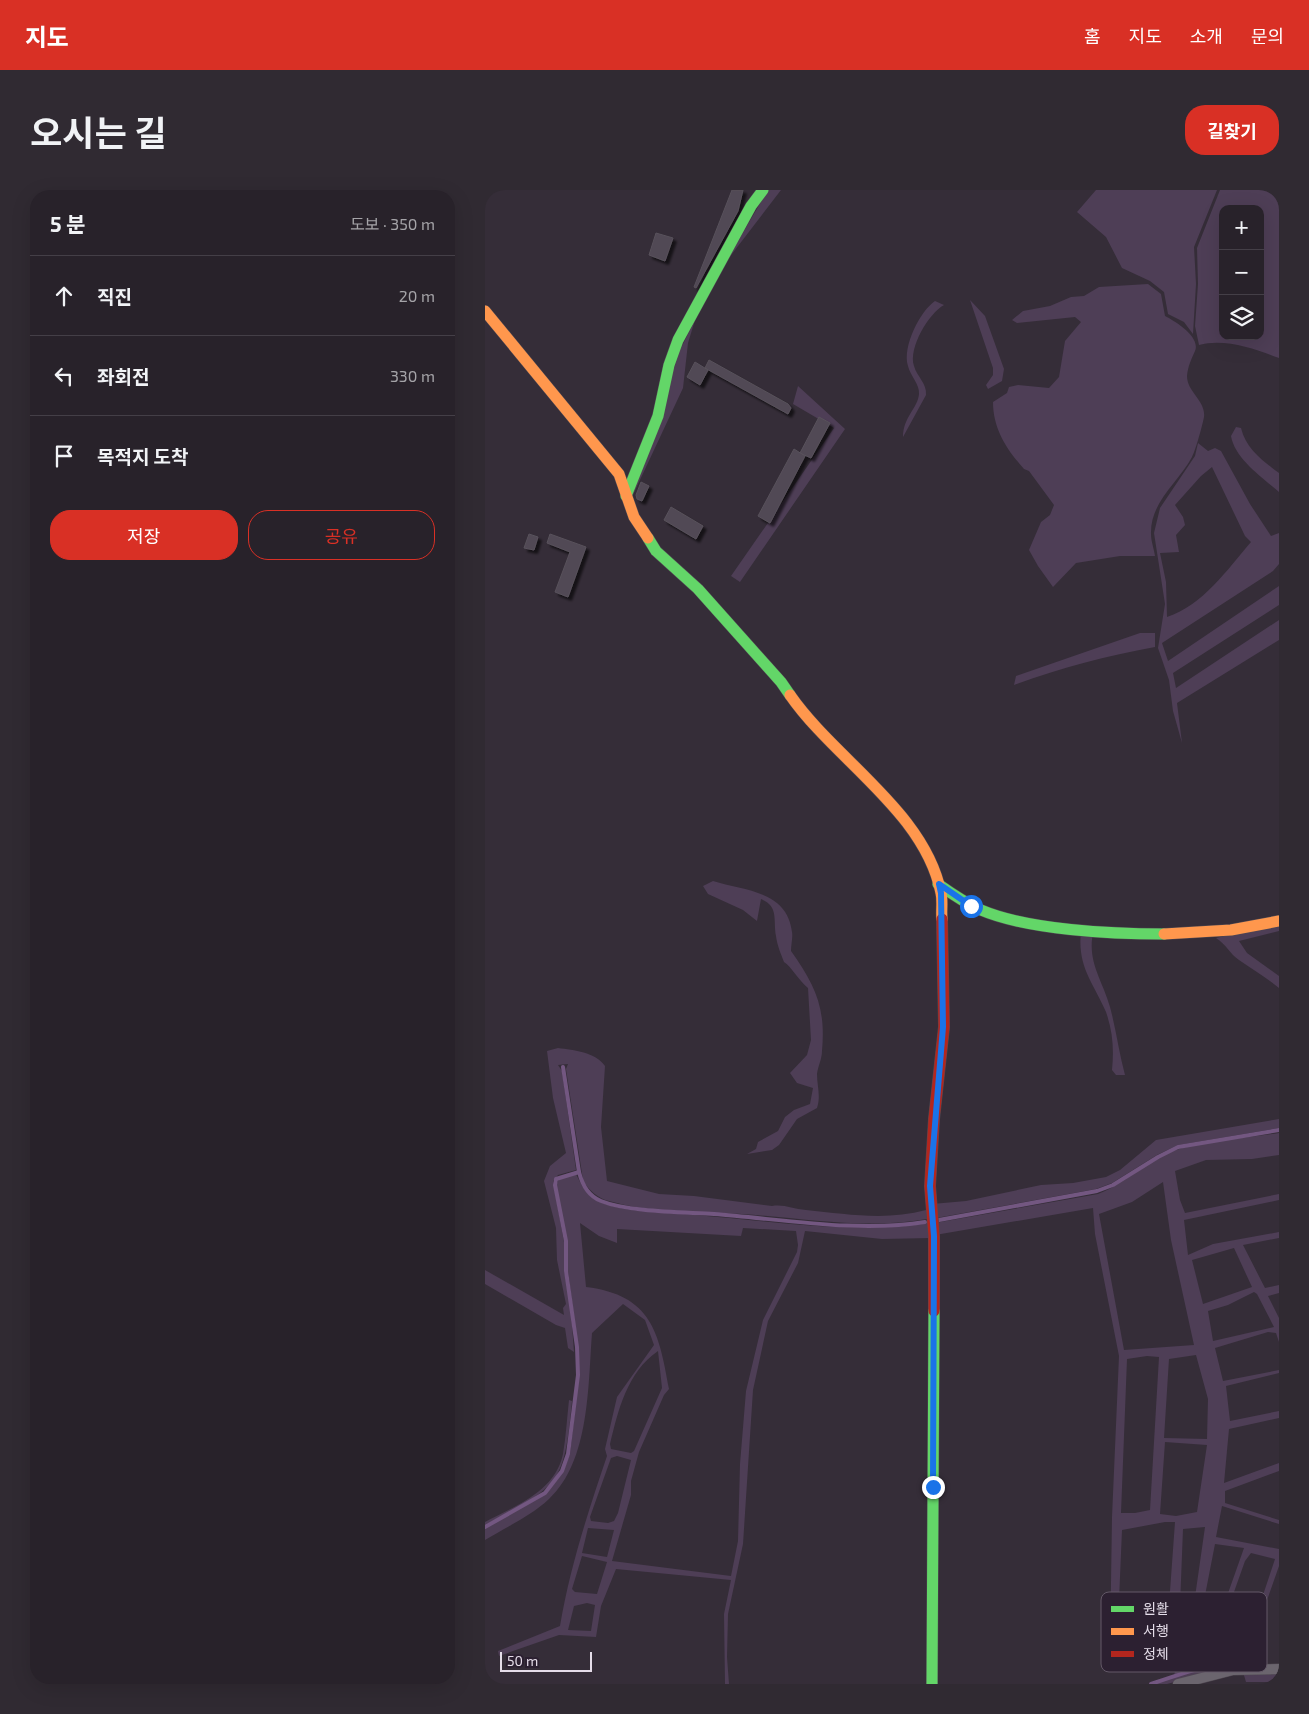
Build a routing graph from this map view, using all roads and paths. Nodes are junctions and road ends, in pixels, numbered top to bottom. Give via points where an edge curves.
1 (763, 190) edge
2 (485, 311) edge
3 (626, 496) junction
4 (939, 884) junction
5 (1279, 921) edge
6 (1225, 1672) edge
7 (932, 1684) edge
8 (1178, 1684) edge

1 - 3 street via 747,213 678,340 658,416
2 - 3 street via 605,455 619,474
3 - 4 street via 634,516 656,551 698,589 781,682 822,735 890,802 919,841
4 - 5 street via 971,906 1013,920 1099,932 1220,931
4 - 7 street via 943,1027 930,1186 934,1236
6 - 8 street

